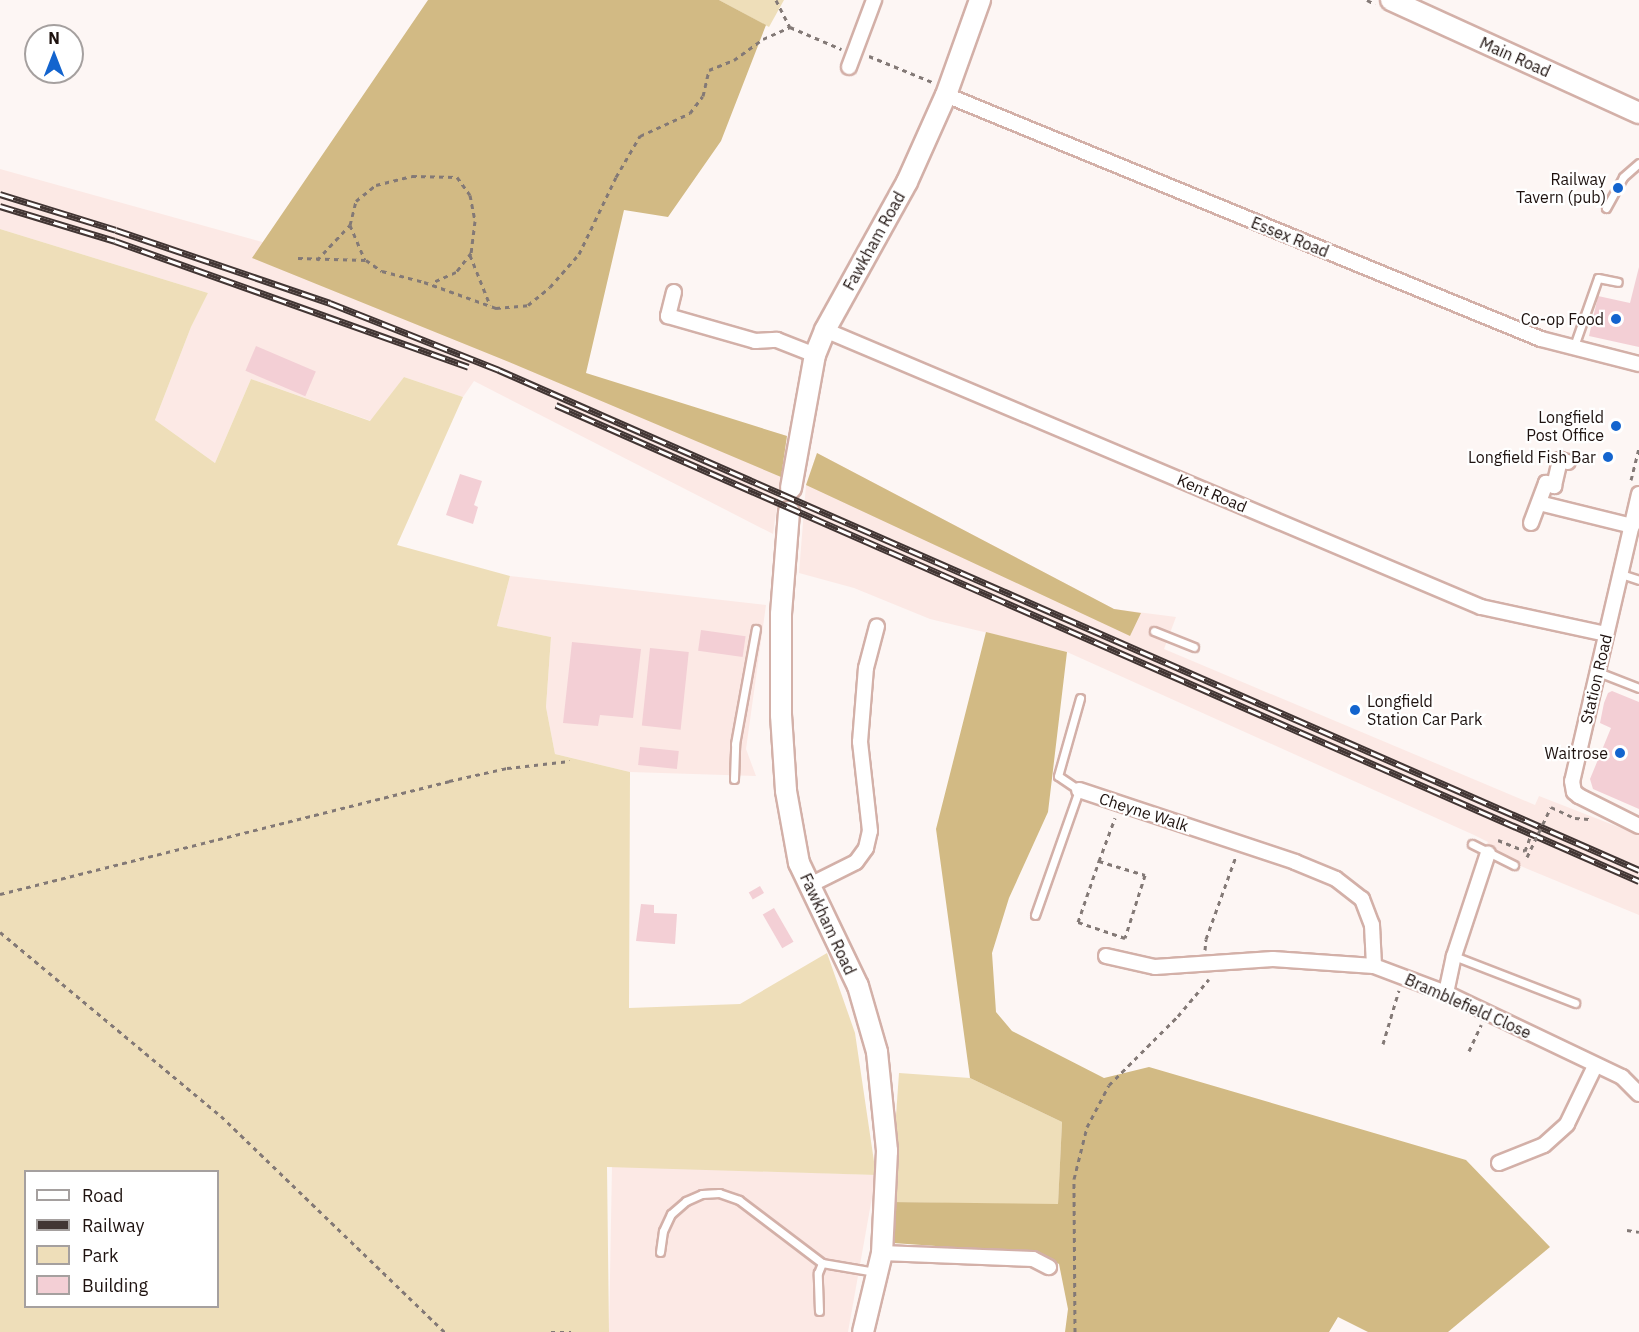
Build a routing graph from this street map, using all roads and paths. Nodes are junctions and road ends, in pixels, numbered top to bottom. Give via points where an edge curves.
1 (776, 0) edge
2 (874, 0) edge
3 (980, 0) edge
4 (1391, 0) edge
5 (790, 27) junction
6 (853, 57) junction
7 (947, 92) junction
8 (1639, 113) edge
9 (1639, 163) edge
10 (1606, 208) dead end
11 (350, 225) junction
12 (470, 255) junction
13 (298, 258) dead end
14 (317, 260) junction
15 (366, 260) junction
16 (1617, 282) dead end
17 (430, 284) junction
18 (674, 292) dead end
19 (490, 306) junction
20 (825, 330) junction
21 (1573, 349) junction
22 (815, 355) junction
23 (1639, 364) edge
24 (1639, 447) edge
25 (1568, 462) dead end
26 (791, 488) dead end
27 (1636, 498) edge
28 (1539, 503) junction
29 (789, 512) dead end
30 (1531, 523) dead end
31 (1632, 526) junction
32 (1621, 574) junction
33 (1639, 580) edge
34 (877, 626) dead end
35 (756, 629) dead end
36 (1154, 631) dead end
37 (1606, 634) junction
38 (1194, 647) dead end
39 (1598, 672) junction
40 (1639, 688) edge
41 (1080, 698) dead end
42 (570, 761) dead end
43 (734, 779) dead end
44 (1079, 790) junction
45 (1120, 804) junction
46 (1575, 818) dead end
47 (1639, 826) edge
48 (1530, 837) dead end
49 (1241, 844) junction
50 (1472, 844) dead end
51 (1488, 853) junction
52 (1527, 857) dead end
53 (1099, 861) junction
54 (1514, 865) dead end
55 (810, 885) junction
56 (0, 894) edge
57 (1035, 915) dead end
58 (0, 932) edge
59 (1106, 956) dead end
60 (1454, 956) junction
61 (1218, 964) junction
62 (1203, 965) junction
63 (1374, 966) junction
64 (1403, 977) junction
65 (1446, 993) junction
66 (1575, 1003) dead end
67 (1487, 1012) junction
68 (1383, 1044) dead end
69 (1469, 1051) dead end
70 (1595, 1066) junction
71 (1639, 1094) edge
72 (1499, 1162) dead end
73 (1627, 1230) dead end
74 (1639, 1232) edge
75 (660, 1252) dead end
76 (880, 1262) junction
77 (822, 1263) junction
78 (1049, 1267) dead end
79 (819, 1311) dead end
80 (445, 1332) edge
81 (551, 1332) edge
82 (571, 1332) edge
83 (863, 1332) edge
84 (1075, 1332) edge

1 - 5 path
2 - 6 street
3 - 7 street, Fawkham Road
4 - 8 street, Main Road
5 - 6 path
5 - 19 path via 709,70 703,96 690,113 640,136 579,254 550,287 528,305
6 - 7 path
7 - 20 street, Fawkham Road via 907,182
7 - 21 street, Essex Road via 1533,336
9 - 10 lane via 1623,177
11 - 12 path via 356,201 376,185 412,176 457,177 470,195 475,221
11 - 14 path
11 - 15 path
12 - 17 path via 456,272
12 - 19 path
13 - 14 path
14 - 15 path
15 - 17 path via 382,271
16 - 21 lane via 1598,278
17 - 19 path
18 - 22 street via 668,316 755,341 777,340
20 - 22 street, Fawkham Road
20 - 37 street, Kent Road via 1481,607
21 - 23 street, Essex Road
22 - 26 street, Fawkham Road
24 - 27 path
25 - 28 street via 1560,460 1554,486 1546,483
27 - 31 street, Station Road
28 - 30 street
28 - 31 street
29 - 55 street, Fawkham Road via 781,614 781,715 786,791 799,863
31 - 32 street, Station Road
32 - 33 lane
32 - 37 street, Station Road
34 - 55 street via 866,668 861,742 870,831 866,848 856,862
35 - 43 lane via 735,744
36 - 38 lane
37 - 39 street, Station Road
39 - 40 lane
39 - 47 street, Station Road via 1572,787 1584,800
41 - 44 lane via 1058,776
42 - 56 path via 507,768
44 - 45 street, Cheyne Walk
44 - 57 lane
45 - 49 street, Cheyne Walk
45 - 53 path
46 - 52 path, bridge via 1551,807
48 - 51 path via 1525,851 1494,839
49 - 62 path via 1206,939
49 - 63 street, Cheyne Walk via 1336,879 1362,899 1372,925
50 - 51 lane
51 - 54 lane
51 - 60 street
53 - 53 path via 1145,875 1125,938 1078,922
55 - 76 street, Fawkham Road via 858,986 878,1052 887,1150
58 - 80 path via 221,1116
59 - 62 street, Bramblefield Close via 1155,967
60 - 65 street
60 - 66 lane
61 - 62 street, Bramblefield Close
61 - 63 street, Bramblefield Close via 1273,959
61 - 84 path via 1193,999 1109,1085 1087,1127 1074,1179
63 - 64 street, Bramblefield Close
64 - 65 street, Bramblefield Close
64 - 68 path
65 - 67 street, Bramblefield Close
67 - 69 path
67 - 70 street, Bramblefield Close
70 - 71 street, Bramblefield Close via 1622,1077
70 - 72 street via 1567,1125 1544,1145
73 - 74 path
75 - 77 lane via 663,1232 672,1214 686,1201 702,1194 719,1193 739,1200
76 - 77 lane
76 - 78 street via 1033,1259
76 - 83 street, Fawkham Road
77 - 79 lane via 818,1273
81 - 82 path

